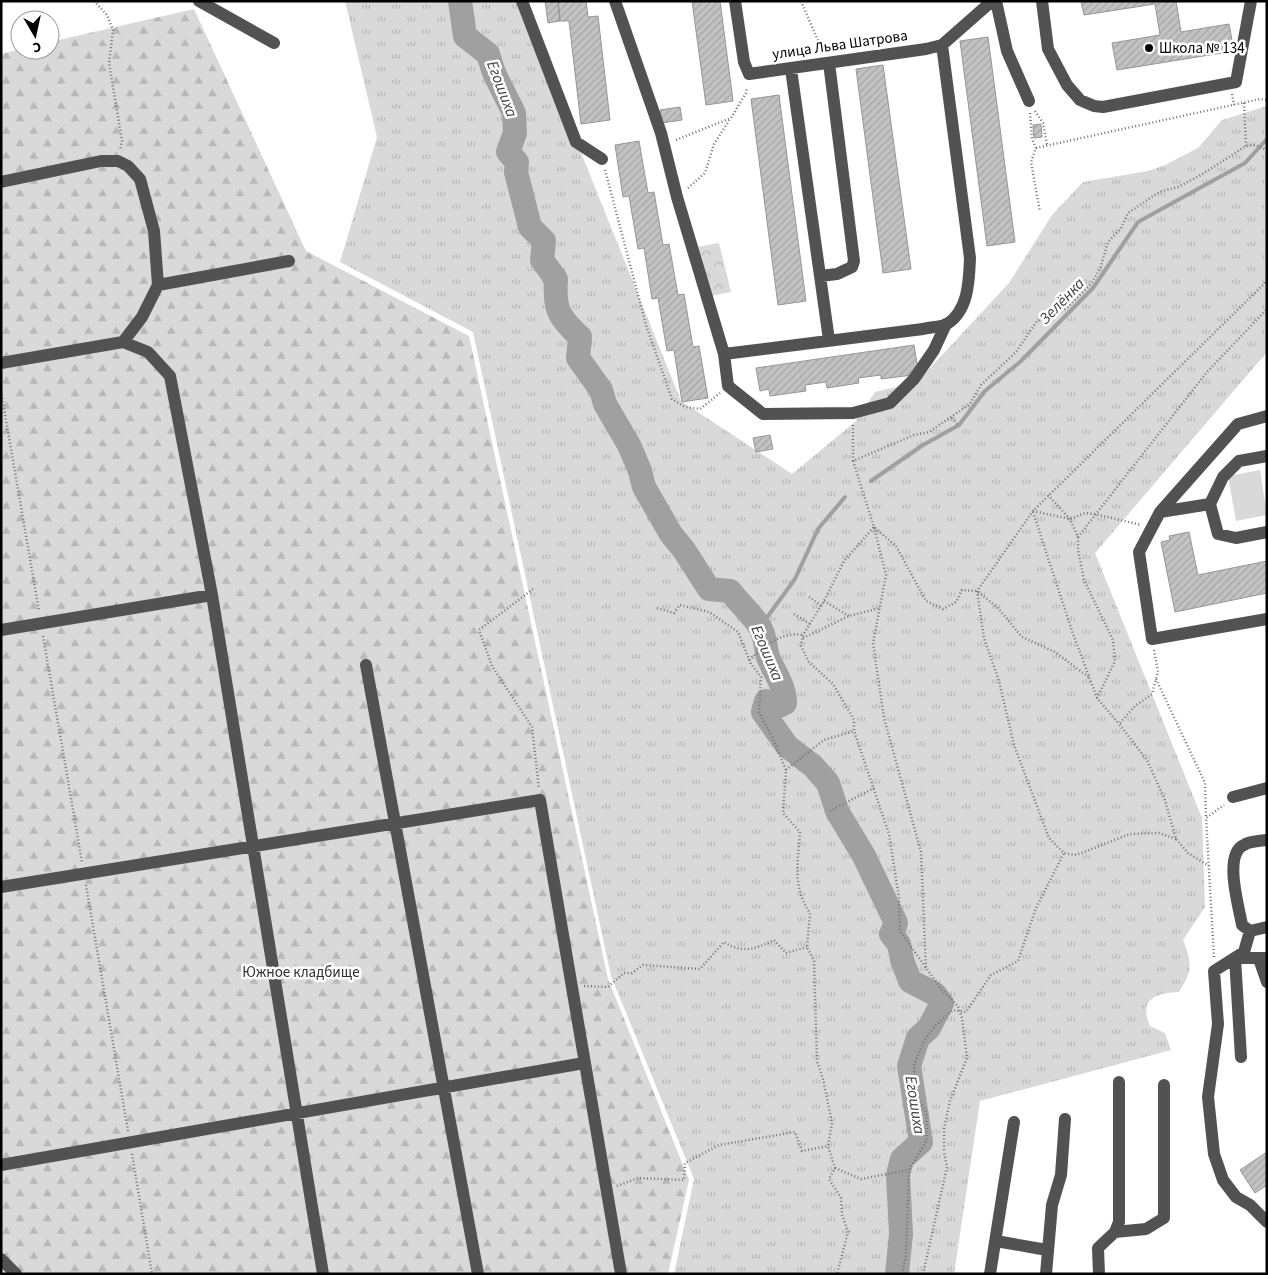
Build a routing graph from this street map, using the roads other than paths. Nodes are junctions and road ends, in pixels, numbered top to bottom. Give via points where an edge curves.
1 (200, 1) edge
2 (522, 1) edge
3 (615, 1) edge
4 (735, 1) edge
5 (992, 1) edge
6 (996, 1) edge
7 (1042, 1) edge
8 (1252, 1) edge
9 (274, 42) dead end
10 (942, 45) junction
11 (828, 64) junction
12 (791, 69) junction
13 (1029, 102) road end
14 (602, 159) road end
15 (1, 182) edge
16 (289, 262) dead end
17 (820, 276) junction
18 (158, 285) junction
19 (946, 324) junction
20 (829, 340) junction
21 (123, 342) junction
22 (724, 354) junction
23 (1, 363) edge
24 (1267, 416) edge
25 (1267, 456) edge
26 (1210, 504) junction
27 (1160, 512) junction
28 (1267, 532) edge
29 (212, 595) junction
30 (1267, 619) edge
31 (1, 630) edge
32 (366, 665) dead end
33 (1267, 788) edge
34 (1233, 798) road end
35 (395, 824) junction
36 (1267, 840) edge
37 (253, 847) junction
38 (1, 888) edge
39 (1267, 927) edge
40 (1250, 931) junction
41 (1235, 958) junction
42 (1263, 959) edge
43 (1267, 982) edge
44 (1241, 1058) dead end
45 (584, 1063) junction
46 (1119, 1082) dead end
47 (1164, 1085) dead end
48 (444, 1088) junction
49 (298, 1113) junction
50 (1066, 1119) dead end
51 (1014, 1122) dead end
52 (1, 1165) edge
53 (1267, 1222) edge
54 (1115, 1232) junction
55 (996, 1240) junction
56 (1047, 1250) junction
57 (1, 1259) edge
58 (16, 1274) edge
59 (323, 1274) edge
60 (478, 1274) edge
61 (621, 1274) edge
62 (990, 1274) edge
63 (1046, 1274) edge
64 (1099, 1274) edge

1 - 9 street
2 - 14 street via 576,142
3 - 22 street via 661,133
4 - 12 street, улица Льва Шатрова via 744,62 750,74
5 - 10 street, улица Льва Шатрова
6 - 13 street via 1007,51
7 - 8 street via 1048,49 1067,85 1080,100 1103,106 1232,85 1236,82
10 - 11 street, улица Льва Шатрова
10 - 19 street via 970,258 968,291 958,312
11 - 12 street, улица Льва Шатрова
11 - 17 street via 854,262 842,273
12 - 17 street
15 - 18 street via 101,161 118,161 128,166 140,179 154,231
16 - 18 street
17 - 20 street
18 - 21 street via 142,317
19 - 20 street
19 - 22 street via 934,350 914,379 890,403 853,413 763,414 728,386
20 - 22 street
21 - 23 street
21 - 29 street via 148,352 170,376
24 - 27 street via 1238,424
25 - 26 street via 1239,461 1223,477
26 - 27 street
26 - 28 street via 1218,534 1236,538
27 - 30 street via 1139,552 1152,639
29 - 31 street
29 - 37 street
32 - 35 street
33 - 34 street
35 - 37 street
35 - 45 street via 540,800
35 - 48 street
36 - 40 street via 1243,845 1235,854 1232,866 1242,925
37 - 38 street
37 - 49 street
39 - 40 street
40 - 41 street via 1244,952
41 - 42 street
41 - 44 street
41 - 53 street via 1214,971 1218,1024 1208,1097 1214,1154 1222,1180 1236,1197
42 - 43 street
45 - 48 street
45 - 61 street
46 - 54 street via 1119,1222
47 - 54 street via 1164,1218 1146,1229
48 - 49 street
48 - 60 street
49 - 52 street
49 - 59 street
50 - 56 street via 1061,1175 1052,1205
51 - 55 street
54 - 64 street via 1098,1248
55 - 56 street
55 - 62 street
56 - 63 street
57 - 58 street

